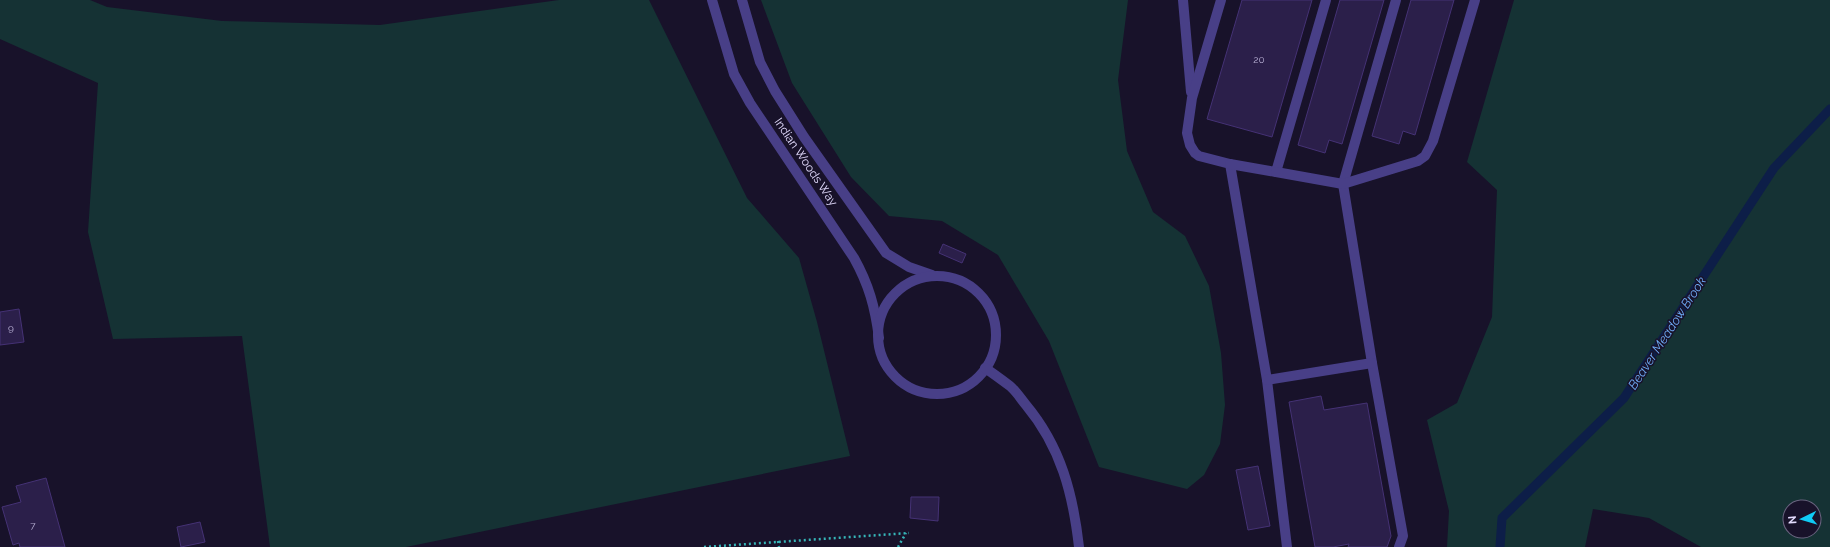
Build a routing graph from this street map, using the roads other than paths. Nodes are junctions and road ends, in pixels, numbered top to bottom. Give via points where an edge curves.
1 (712, 0) edge
2 (742, 0) edge
3 (1183, 0) edge
4 (1221, 0) edge
5 (1326, 0) edge
6 (1396, 0) edge
7 (1475, 0) edge
8 (1192, 98) junction
9 (1230, 164) junction
10 (1276, 172) junction
11 (1343, 184) junction
12 (934, 276) junction
13 (878, 338) junction
14 (1372, 363) junction
15 (986, 368) junction
16 (1267, 380) junction
17 (1079, 547) edge
18 (1287, 547) edge
19 (1399, 547) edge

1 - 13 street, Indian Woods Way via 734,74 750,103 863,274 871,295
2 - 12 street, Indian Woods Way via 760,62 804,137 886,253 909,267
3 - 8 street
4 - 8 street
5 - 10 street
6 - 11 street
7 - 11 street via 1433,141 1425,156 1418,161
8 - 9 street via 1187,133 1190,145 1199,156
9 - 10 street
9 - 16 street
10 - 11 street
11 - 14 street
12 - 13 street via 912,282 894,295 886,304
12 - 15 street via 954,278 971,287 988,306 994,318 995,344
13 - 15 street via 884,361 891,372 922,392 946,393 957,390 978,378
14 - 16 street
14 - 19 street via 1403,536
15 - 17 street via 1012,387 1035,416 1053,445 1067,480
16 - 18 street

